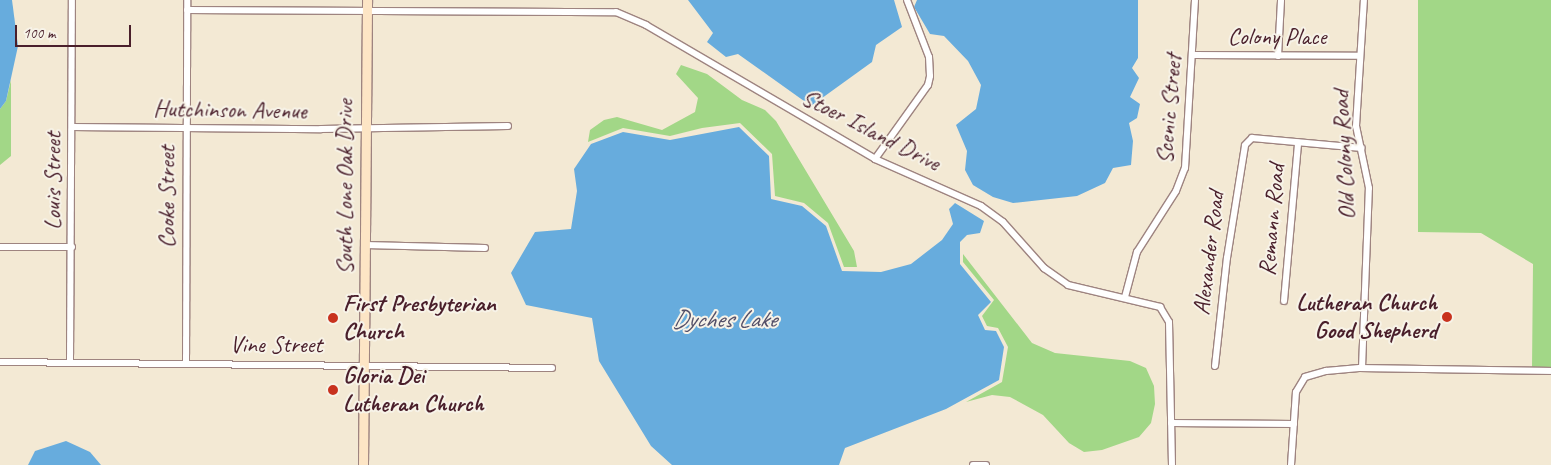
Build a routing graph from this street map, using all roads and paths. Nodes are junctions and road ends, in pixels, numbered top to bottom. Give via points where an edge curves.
1 (72, 0) edge
2 (187, 0) edge
3 (367, 0) edge
4 (907, 0) edge
5 (1196, 0) edge
6 (1281, 0) edge
7 (1364, 0) edge
8 (187, 10) junction
9 (367, 11) junction
10 (1192, 55) junction
11 (1278, 56) junction
12 (1360, 56) junction
13 (508, 126) dead end
14 (72, 128) junction
15 (186, 128) junction
16 (366, 128) junction
17 (1298, 143) junction
18 (1362, 148) junction
19 (875, 159) junction
20 (365, 246) junction
21 (0, 247) edge
22 (72, 247) junction
23 (485, 248) dead end
24 (1125, 297) junction
25 (1284, 301) dead end
26 (0, 362) edge
27 (70, 362) junction
28 (186, 363) junction
29 (364, 365) junction
30 (1215, 366) dead end
31 (552, 368) dead end
32 (1362, 368) junction
33 (1551, 371) edge
34 (1171, 423) junction
35 (1294, 424) junction
36 (363, 465) edge
37 (973, 465) edge
38 (986, 465) edge
39 (1172, 465) edge
40 (1291, 465) edge

1 - 14 street, Louis Street
2 - 8 street, Cooke Street
3 - 9 street, South Lone Oak Drive
4 - 19 street via 929,57 930,76 928,85
5 - 10 street, Scenic Street
6 - 11 street
7 - 12 street, Old Colony Road
8 - 9 street
8 - 15 street, Cooke Street
9 - 16 street, South Lone Oak Drive
9 - 19 street, Stoer Island Drive via 618,13 664,35
10 - 11 street, Colony Place
10 - 24 street, Scenic Street via 1185,168 1176,191 1137,252
11 - 12 street, Colony Place
12 - 18 street, Old Colony Road via 1356,126
13 - 16 street, Hutchinson Avenue
14 - 15 street, Hutchinson Avenue
14 - 22 street, Louis Street
15 - 16 street, Hutchinson Avenue
15 - 28 street, Cooke Street
16 - 20 street, South Lone Oak Drive
17 - 18 street
17 - 25 street, Remann Road
17 - 30 street, Alexander Road via 1252,138 1245,145 1228,248
18 - 32 street, Old Colony Road via 1369,188
19 - 24 street, Stoer Island Drive via 981,206 1003,222 1044,268 1068,285
20 - 23 street
20 - 29 street, South Lone Oak Drive
21 - 22 street
22 - 27 street, Louis Street
24 - 34 street, Stoer Island Drive via 1156,304 1167,316
26 - 27 street, Vine Street
27 - 28 street, Vine Street
28 - 29 street, Vine Street
29 - 31 street, Vine Street
29 - 36 street, South Lone Oak Drive
32 - 33 street
32 - 35 street via 1326,371 1301,380 1296,392
34 - 35 street
34 - 39 street, Stoer Island Drive
35 - 40 street
37 - 38 street

